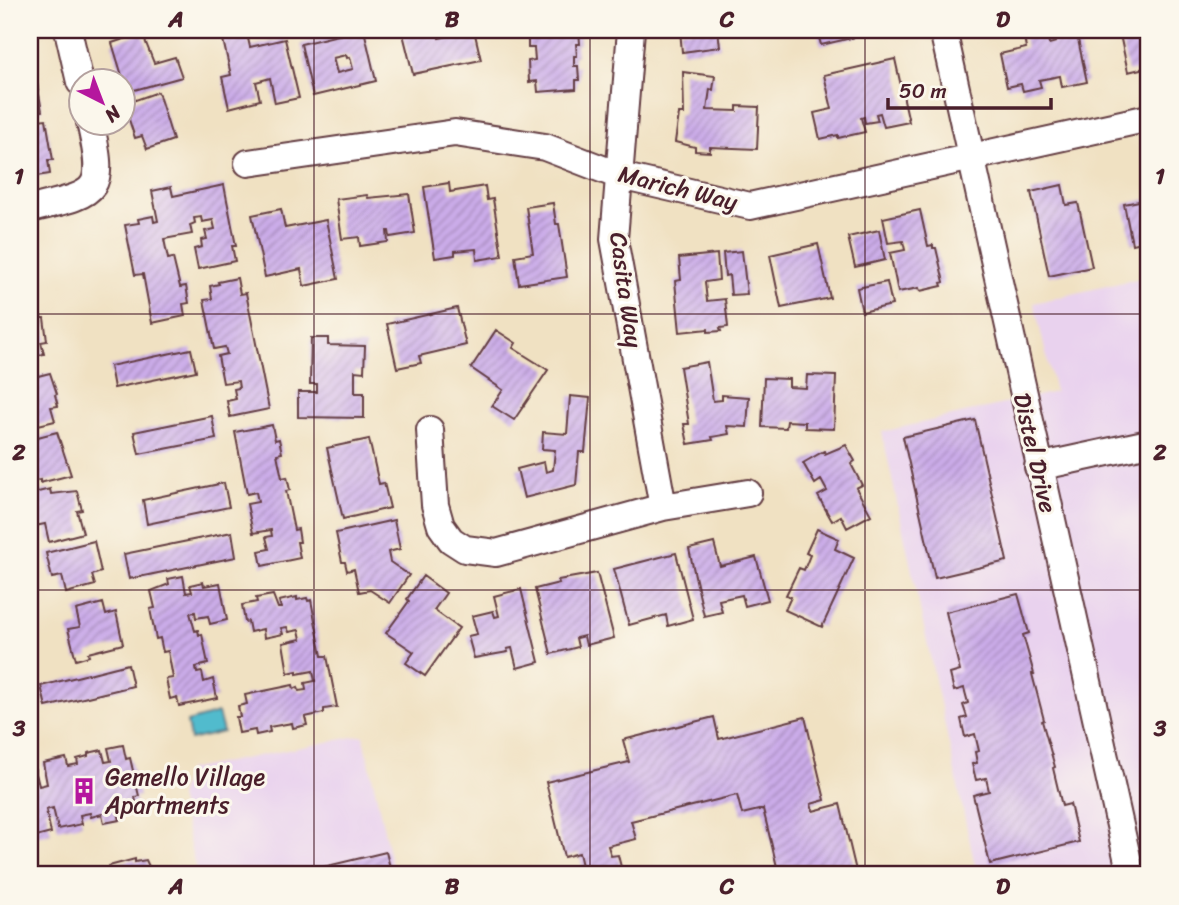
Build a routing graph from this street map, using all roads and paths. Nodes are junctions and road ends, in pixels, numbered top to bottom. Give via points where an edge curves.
1 (68, 30) edge
2 (631, 30) edge
3 (943, 30) edge
4 (76, 66) edge
5 (1149, 118) edge
6 (92, 136) edge
7 (971, 158) junction
8 (248, 163) dead end
9 (620, 176) junction
10 (30, 209) edge
11 (430, 430) dead end
12 (1149, 443) edge
13 (1038, 467) junction
14 (748, 493) dead end
15 (663, 507) junction
16 (1131, 875) edge

1 - 4 street
2 - 9 street, Casita Way
3 - 7 street, Distel Drive
5 - 7 street, Marich Way
6 - 10 street via 98,172 94,185 83,195
7 - 9 street, Marich Way via 750,206
7 - 13 street, Distel Drive
8 - 9 street, Marich Way via 455,133 545,147
9 - 15 street, Casita Way via 614,239
11 - 15 street via 435,505 441,526 465,549 496,553
12 - 13 street
13 - 16 street, Distel Drive
14 - 15 street

